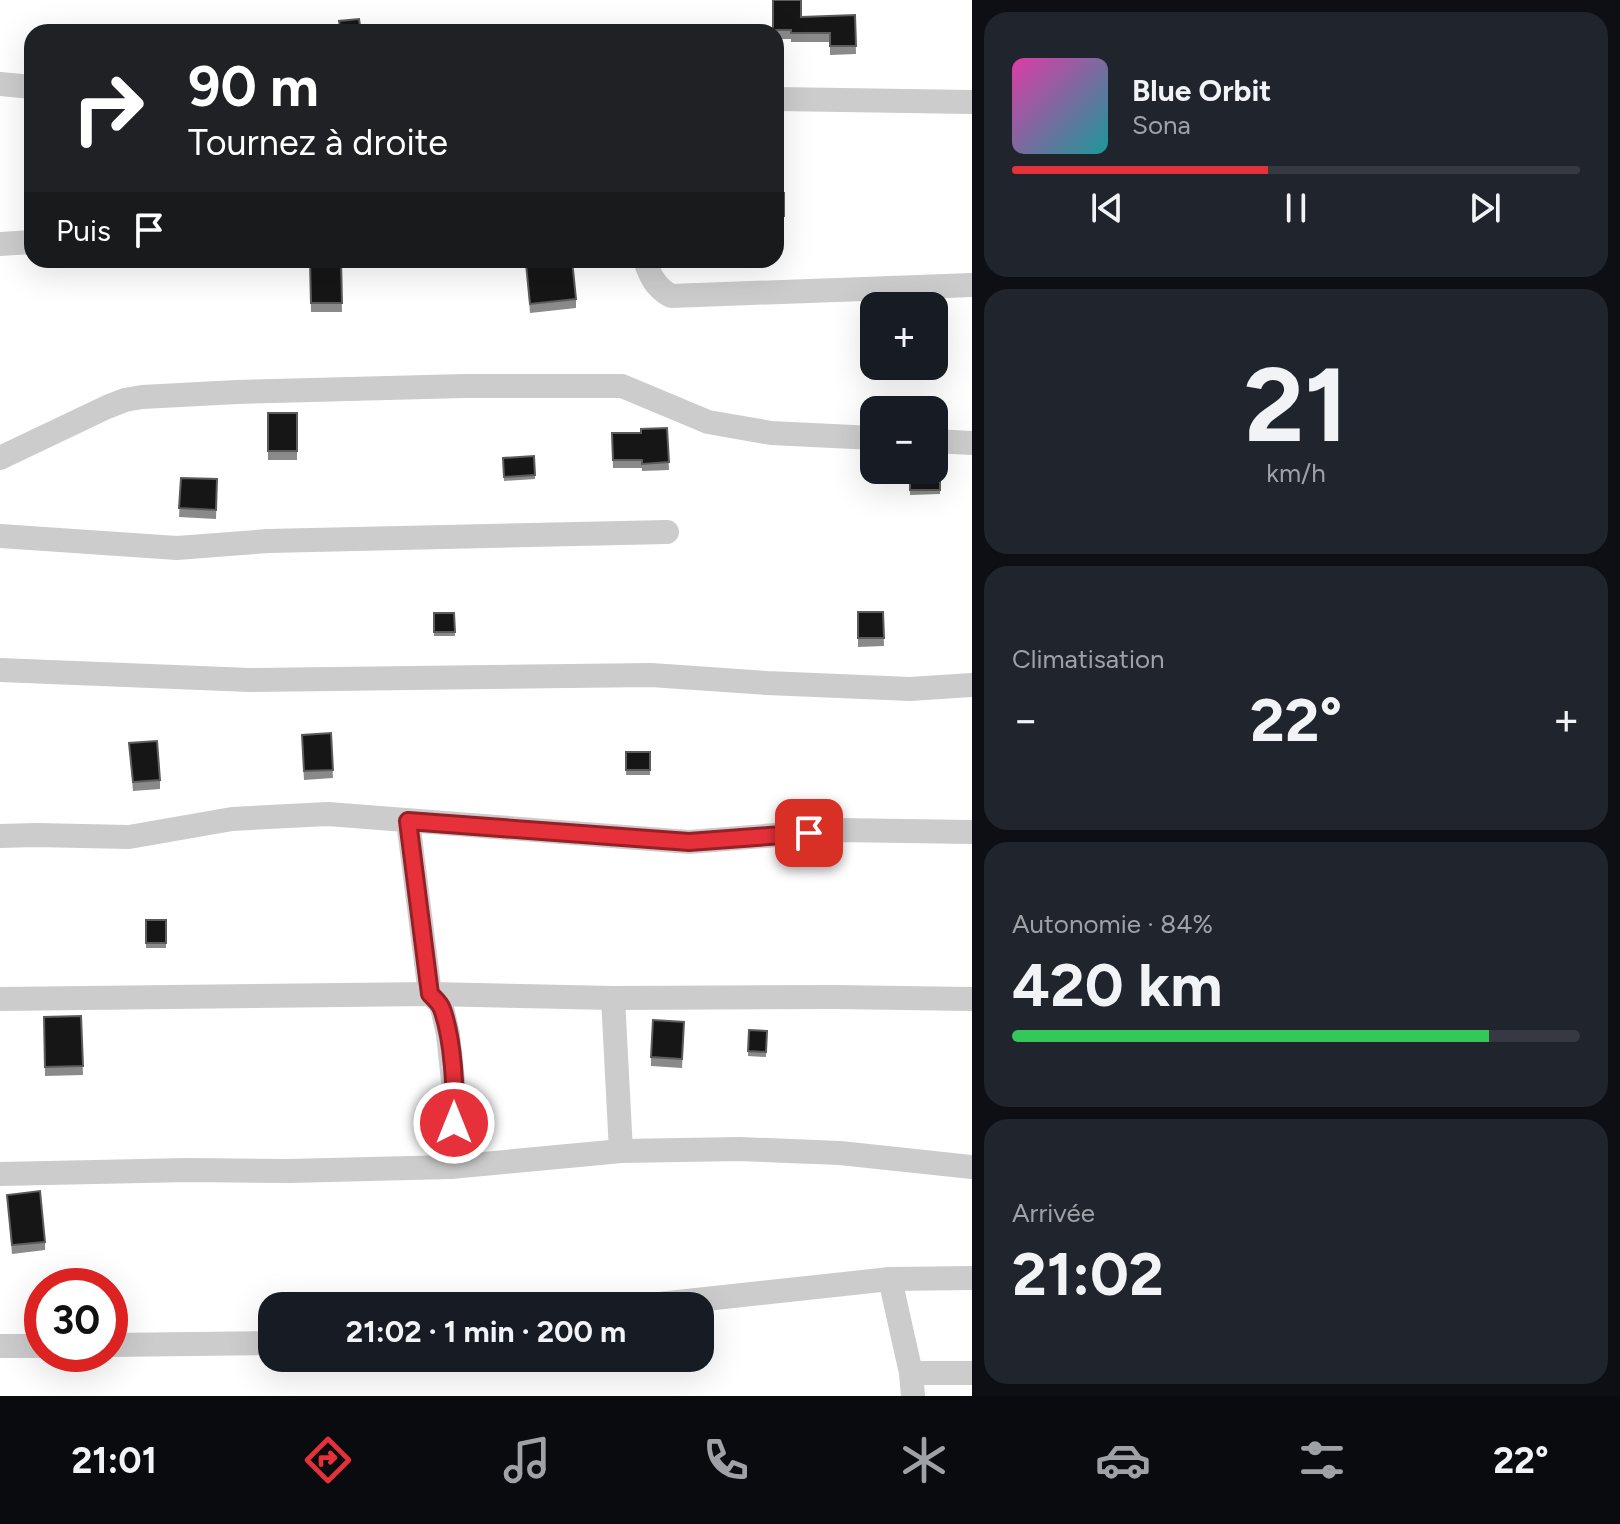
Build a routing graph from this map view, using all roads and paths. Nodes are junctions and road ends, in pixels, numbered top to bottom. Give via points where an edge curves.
1 (0, 84) edge
2 (24, 86) edge
3 (784, 99) edge
4 (972, 102) edge
5 (24, 242) edge
6 (0, 244) edge
7 (648, 268) edge
8 (972, 285) edge
9 (860, 437) edge
10 (948, 442) edge
11 (972, 443) edge
12 (0, 458) edge
13 (667, 532) dead end
14 (0, 536) edge
15 (0, 670) edge
16 (972, 685) edge
17 (408, 821) junction
18 (972, 832) edge
19 (0, 836) edge
20 (430, 994) junction
21 (613, 998) junction
22 (0, 999) edge
23 (972, 999) edge
24 (621, 1151) junction
25 (451, 1167) junction
26 (972, 1167) edge
27 (0, 1174) edge
28 (972, 1278) edge
29 (890, 1279) junction
30 (714, 1298) edge
31 (258, 1343) edge
32 (128, 1345) edge
33 (0, 1346) edge
34 (24, 1346) edge
35 (972, 1373) edge
36 (912, 1385) edge

1 - 2 street
3 - 4 street
5 - 6 street
7 - 8 street via 671,296
9 - 12 street via 771,433 708,422 622,386 464,386 142,397 107,407
10 - 11 street
13 - 14 street via 268,541 177,548
15 - 16 street via 250,680 651,675 910,689
17 - 18 street via 689,842 838,830
17 - 19 street via 328,814 232,819 129,837
17 - 20 street
20 - 21 street
20 - 22 street
20 - 25 street via 442,1008 448,1034 455,1100
21 - 23 street
21 - 24 street
24 - 25 street
24 - 26 street via 840,1153
25 - 27 street
28 - 29 street
29 - 30 street
29 - 36 street
31 - 32 street
33 - 34 street
35 - 36 street

